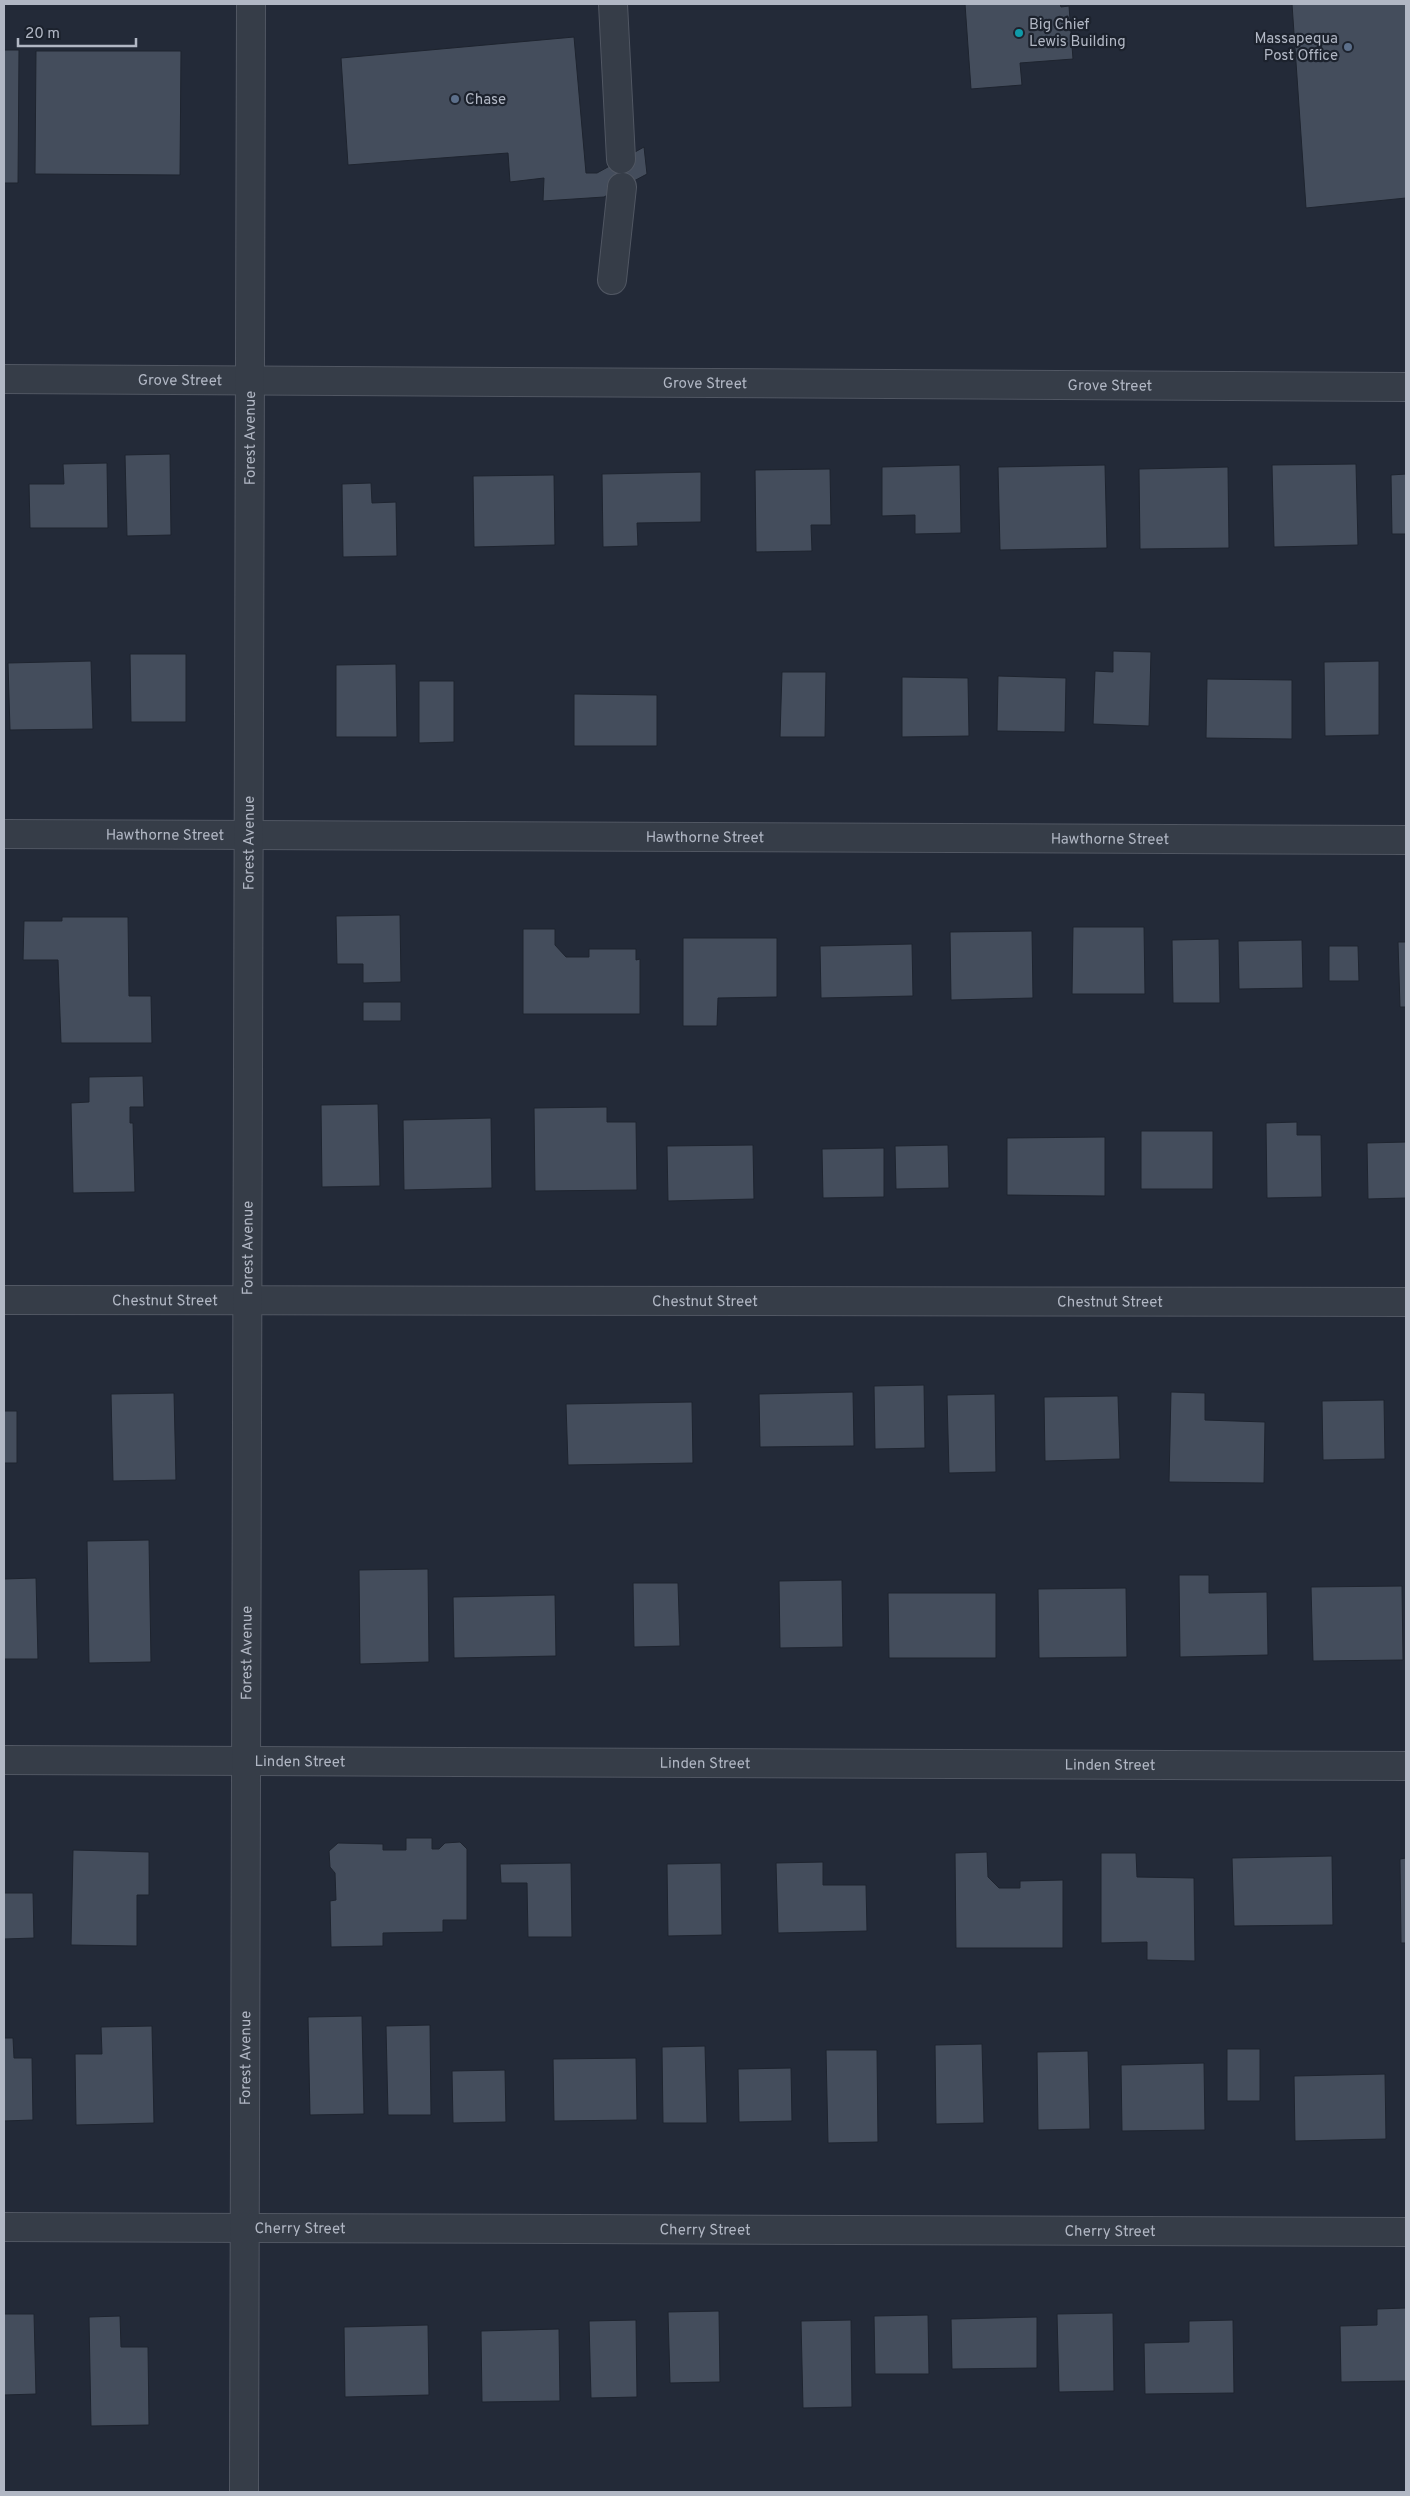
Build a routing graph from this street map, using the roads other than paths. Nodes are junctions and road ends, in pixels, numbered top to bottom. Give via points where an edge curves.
1 (251, 4) edge
2 (613, 4) edge
3 (621, 159) dead end
4 (622, 187) dead end
5 (612, 280) dead end
6 (4, 379) edge
7 (250, 380) junction
8 (1406, 387) edge
9 (4, 834) edge
10 (249, 835) junction
11 (1406, 840) edge
12 (4, 1300) edge
13 (248, 1301) junction
14 (1406, 1302) edge
15 (4, 1760) edge
16 (246, 1761) junction
17 (1406, 1766) edge
18 (245, 2226) junction
19 (4, 2227) edge
20 (1406, 2232) edge
21 (244, 2492) edge

1 - 7 street, Forest Avenue
2 - 3 street
4 - 5 street
6 - 7 street, Grove Street
7 - 8 street, Grove Street
7 - 10 street, Forest Avenue
9 - 10 street, Hawthorne Street
10 - 11 street, Hawthorne Street
10 - 13 street, Forest Avenue
12 - 13 street, Chestnut Street
13 - 14 street, Chestnut Street
13 - 16 street, Forest Avenue
15 - 16 street, Linden Street
16 - 17 street, Linden Street
16 - 18 street, Forest Avenue
18 - 19 street, Cherry Street
18 - 20 street, Cherry Street
18 - 21 street, Forest Avenue

